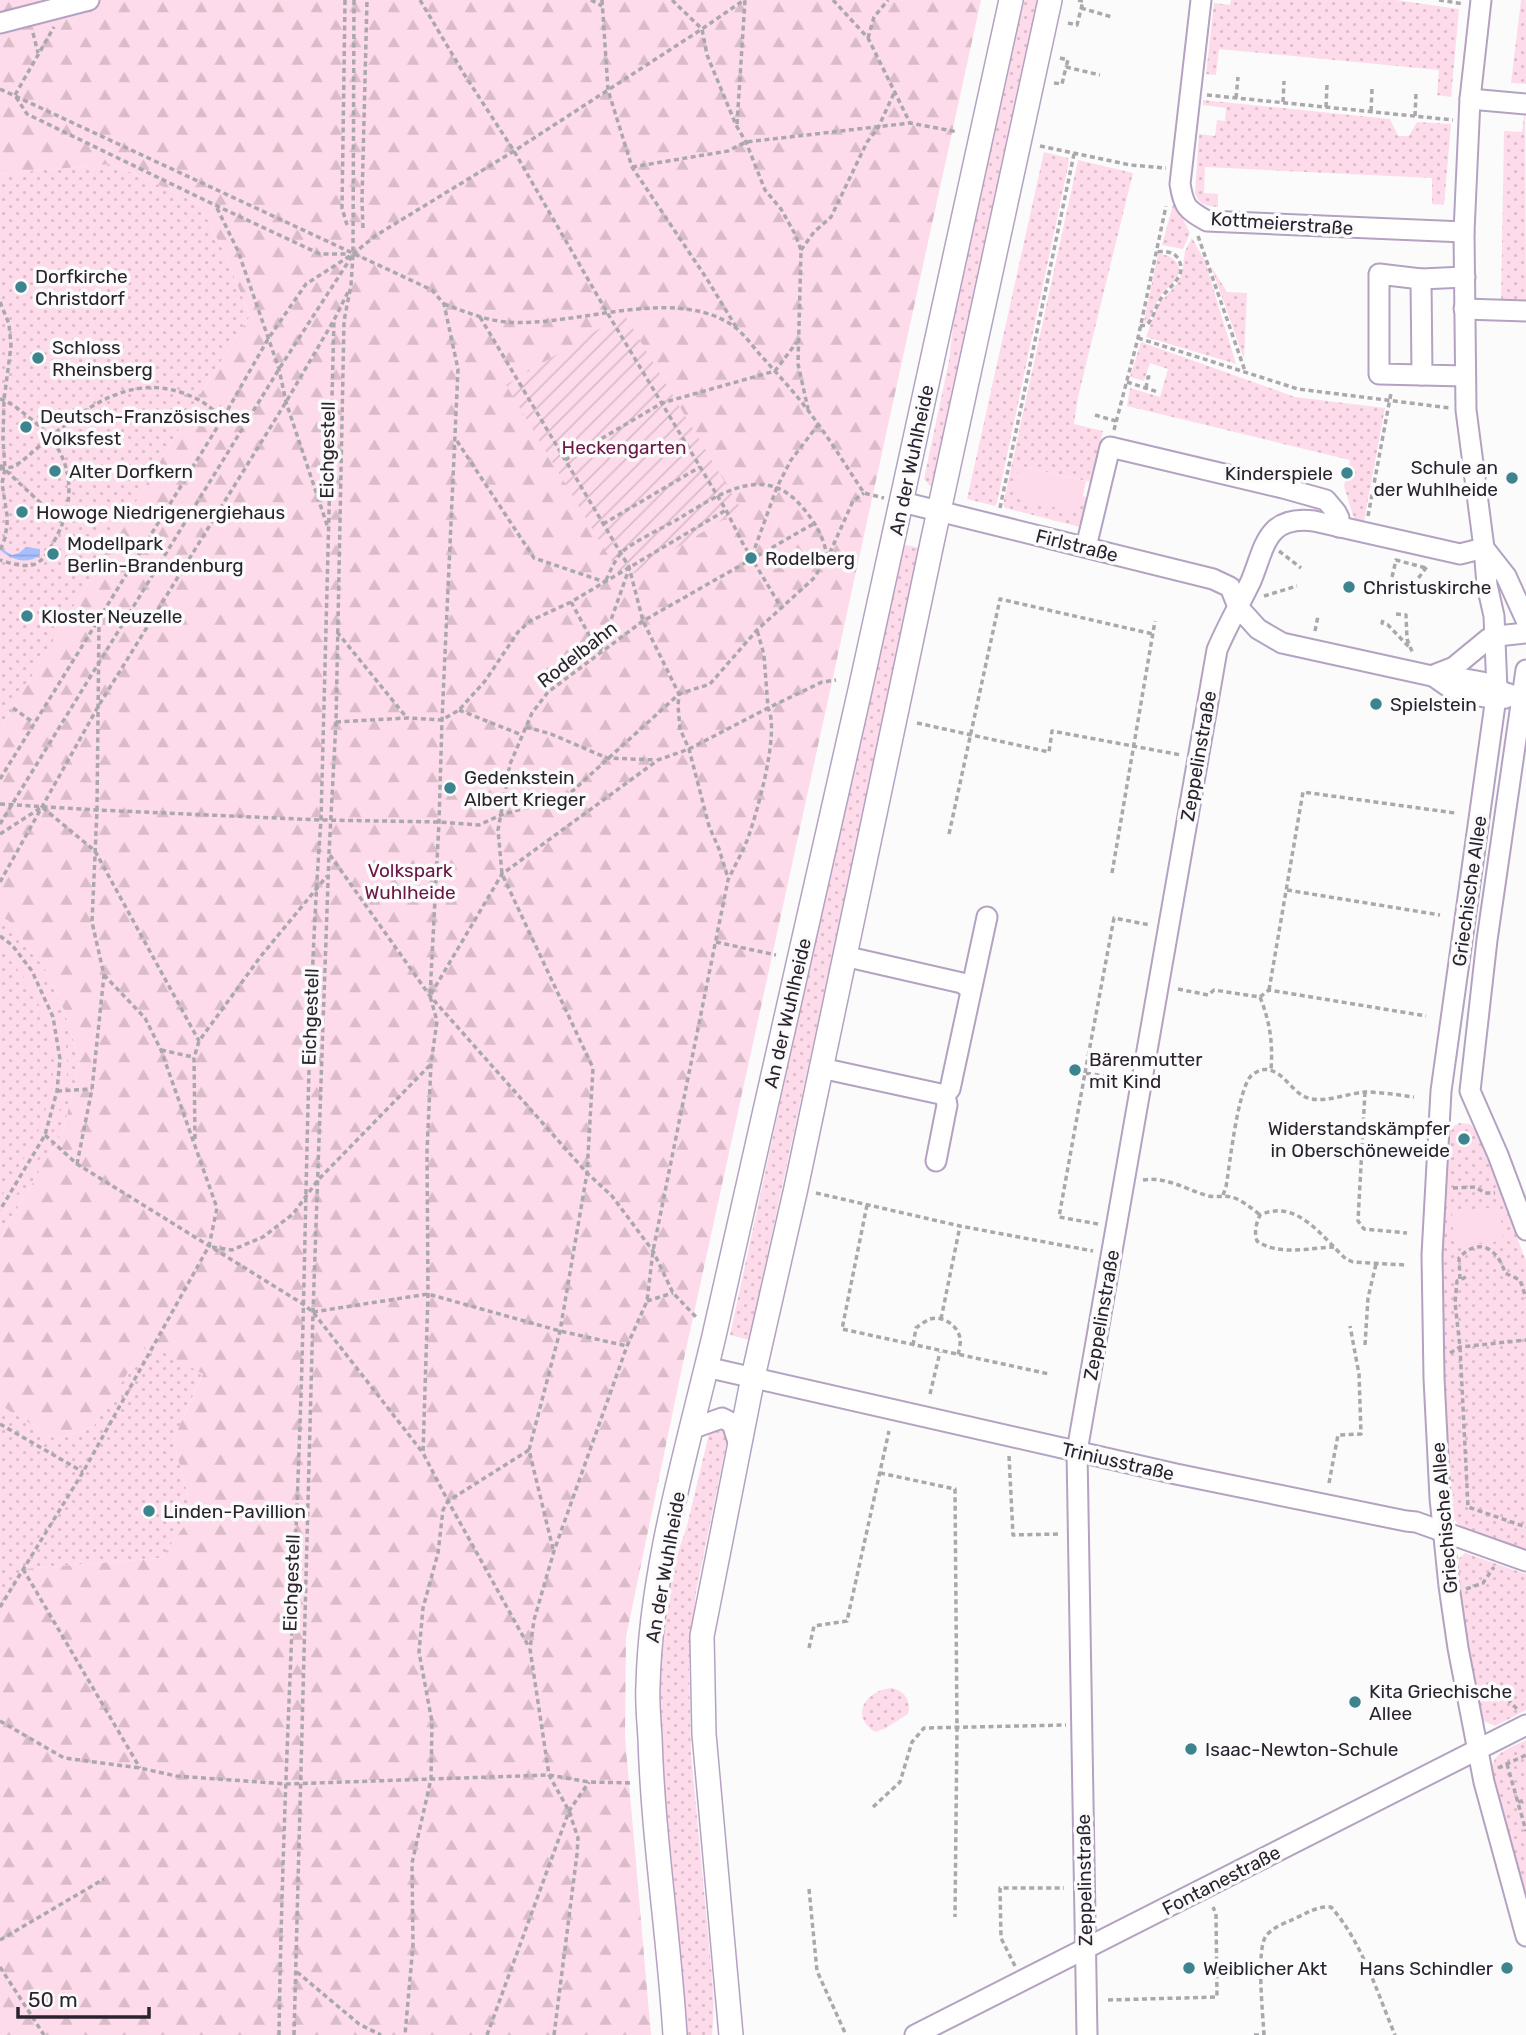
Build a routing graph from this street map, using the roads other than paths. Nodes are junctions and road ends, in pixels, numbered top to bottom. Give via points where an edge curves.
1 (89, 0) edge
2 (1011, 0) edge
3 (1050, 0) edge
4 (1201, 0) edge
5 (1481, 3) edge
6 (0, 23) edge
7 (1471, 99) junction
8 (1526, 104) edge
9 (1464, 232) junction
10 (1465, 277) junction
11 (1421, 279) junction
12 (1464, 309) junction
13 (1526, 311) edge
14 (1422, 375) junction
15 (1465, 376) junction
16 (902, 502) junction
17 (939, 511) junction
18 (1339, 527) junction
19 (1086, 547) junction
20 (1485, 548) junction
21 (1238, 607) junction
22 (1526, 620) edge
23 (1526, 633) edge
24 (1497, 636) junction
25 (1526, 670) edge
26 (1432, 676) junction
27 (1497, 694) junction
28 (1521, 698) junction
29 (987, 918) dead end
30 (844, 956) junction
31 (970, 989) junction
32 (821, 1068) junction
33 (1441, 1091) junction
34 (1470, 1091) junction
35 (945, 1095) junction
36 (936, 1161) dead end
37 (1526, 1229) edge
38 (706, 1367) junction
39 (753, 1377) junction
40 (691, 1429) junction
41 (739, 1446) junction
42 (1077, 1451) junction
43 (1443, 1532) junction
44 (1526, 1561) edge
45 (1522, 1717) edge
46 (1477, 1749) junction
47 (1526, 1936) edge
48 (1086, 1949) junction
49 (675, 2035) edge
50 (731, 2035) edge
51 (915, 2035) edge
52 (1087, 2035) edge

1 - 6 street
2 - 16 main road, An der Wuhlheide
3 - 17 main road, An der Wuhlheide
4 - 9 street, Kottmeierstraße via 1181,177 1189,211 1207,221
5 - 7 street
7 - 8 street
7 - 9 street
9 - 10 street
10 - 11 street
10 - 12 street
11 - 14 street
11 - 14 street via 1379,274 1379,374
12 - 13 street
12 - 15 street
14 - 15 street
15 - 20 street
16 - 17 street, Firlstraße
16 - 38 main road, An der Wuhlheide
17 - 19 street, Firlstraße
17 - 30 main road, An der Wuhlheide
18 - 19 street via 1339,518 1326,500 1110,447
18 - 20 street via 1460,554
18 - 21 street via 1299,519 1274,531 1265,541
19 - 21 street, Firlstraße via 1213,579 1230,587
20 - 22 street via 1506,576
20 - 24 street via 1486,585
21 - 26 street, Firlstraße via 1258,629 1282,643
21 - 42 street, Zeppelinstraße via 1217,650
23 - 24 street
24 - 26 street via 1454,667
24 - 27 street
25 - 28 street
26 - 27 street, Firlstraße via 1482,682
27 - 28 street, Firlstraße
27 - 33 street, Griechische Allee
28 - 34 street, Griechische Allee
29 - 31 street
30 - 31 street via 962,983
30 - 32 main road, An der Wuhlheide
31 - 35 street
32 - 35 street
32 - 39 main road, An der Wuhlheide
33 - 34 street
33 - 43 street, Griechische Allee via 1432,1255
34 - 37 street, Griechische Allee
35 - 36 street
38 - 39 street, Triniusstraße
38 - 40 main road, An der Wuhlheide
39 - 41 main road, An der Wuhlheide
39 - 42 street, Triniusstraße
40 - 41 street via 722,1418 732,1423
40 - 49 main road, An der Wuhlheide via 663,1561 648,1687 651,1783
41 - 50 main road, An der Wuhlheide via 702,1636 704,1734
42 - 43 street, Triniusstraße via 1416,1522
42 - 48 street, Zeppelinstraße
43 - 44 street, Triniusstraße
43 - 46 street, Griechische Allee
45 - 46 street, Fontanestraße
46 - 47 street, Griechische Allee
46 - 48 street, Fontanestraße
48 - 51 street, Fontanestraße
48 - 52 street, Zeppelinstraße

